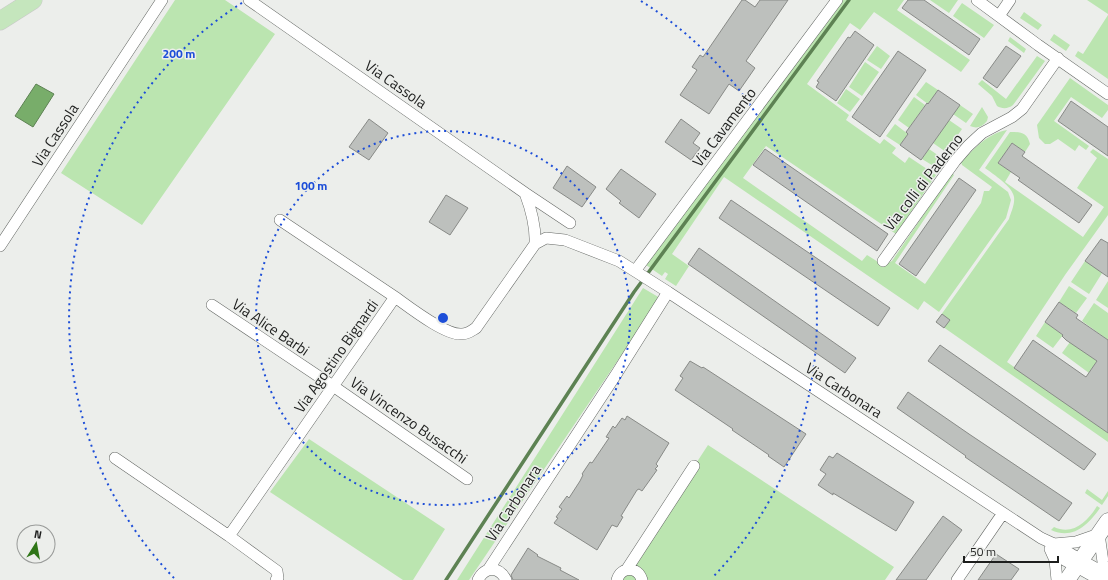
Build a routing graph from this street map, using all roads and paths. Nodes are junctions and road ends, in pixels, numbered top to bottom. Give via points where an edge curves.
1 (33, 0) edge
2 (162, 0) edge
3 (249, 0) edge
4 (837, 0) edge
5 (977, 0) edge
6 (1010, 0) edge
7 (999, 16) junction
8 (0, 21) edge
9 (1058, 58) junction
10 (1108, 94) edge
11 (525, 193) junction
12 (280, 220) dead end
13 (570, 223) dead end
14 (536, 244) junction
15 (0, 246) edge
16 (883, 261) dead end
17 (635, 271) junction
18 (668, 292) junction
19 (395, 297) junction
20 (212, 305) dead end
21 (333, 386) junction
22 (115, 458) dead end
23 (694, 466) dead end
24 (467, 480) dead end
25 (1003, 513) junction
26 (1108, 521) edge
27 (1099, 534) junction
28 (228, 536) junction
29 (1053, 548) junction
30 (627, 569) junction
31 (1075, 569) edge
32 (488, 570) junction
33 (1108, 573) edge
34 (276, 580) edge
35 (478, 580) edge
36 (506, 580) edge
37 (617, 580) edge
38 (642, 580) edge
39 (957, 580) edge
40 (1057, 580) edge
41 (1100, 580) edge

1 - 8 main road
2 - 15 street, Via Cassola
3 - 11 street, Via Cassola
4 - 17 street, Via Cavamento
5 - 7 street
6 - 7 street
7 - 9 street
9 - 10 street
9 - 16 street, Via colli di Paderno via 1022,109 979,136 955,161
11 - 13 street, Via Cassola
11 - 14 street via 531,208
12 - 19 street
14 - 17 street via 546,238 565,240 619,260
14 - 19 street, Via Agostino Bignardi via 476,328 468,333 460,335 449,332
17 - 18 street, Via Carbonara
18 - 25 street, Via Carbonara
18 - 32 street, Via Carbonara
19 - 21 street, Via Agostino Bignardi
20 - 21 street, Via Alice Barbi
21 - 24 street, Via Vincenzo Busacchi
21 - 28 street, Via Agostino Bignardi
22 - 28 street
23 - 30 street
25 - 29 street, Via Carbonara
25 - 39 street
26 - 27 street
27 - 29 street
27 - 31 street
27 - 33 street via 1103,562
28 - 34 street via 277,571
29 - 31 street
29 - 40 street
30 - 37 street via 619,574
30 - 38 street via 635,570
31 - 33 street
31 - 41 street
32 - 35 street, Via Carbonara
32 - 36 street via 502,573

